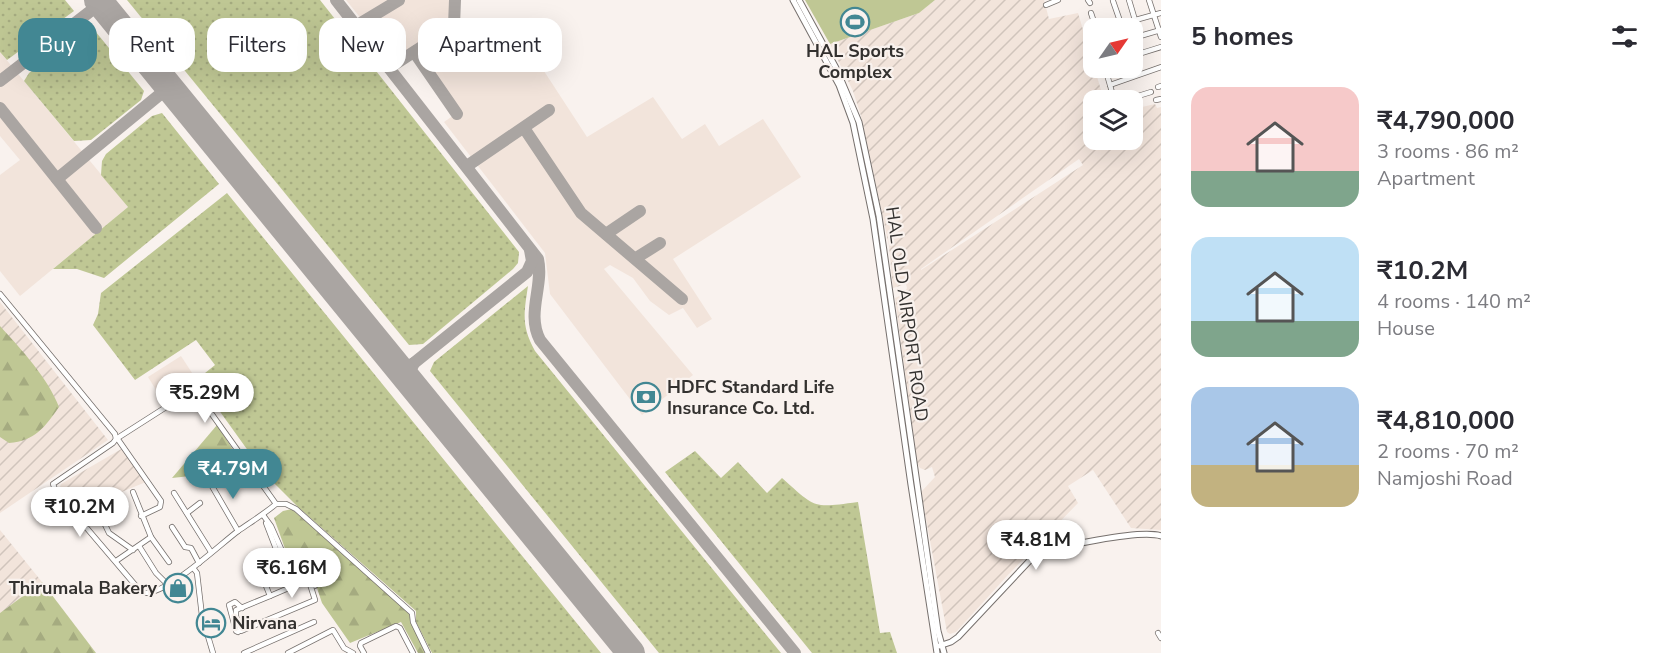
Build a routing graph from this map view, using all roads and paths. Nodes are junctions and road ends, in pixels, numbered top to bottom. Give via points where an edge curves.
1 (794, 0) edge
2 (799, 0) edge
3 (1058, 0) edge
4 (1129, 0) edge
5 (1149, 0) edge
6 (1113, 1) edge
7 (1046, 4) dead end
8 (1091, 13) dead end
9 (1161, 13) edge
10 (1154, 15) junction
11 (1093, 18) edge
12 (1119, 18) edge
13 (1134, 18) edge
14 (1143, 18) edge
15 (1160, 30) edge
16 (1143, 35) edge
17 (1161, 37) edge
18 (1161, 46) edge
19 (1143, 52) edge
20 (1161, 67) edge
21 (1108, 78) edge
22 (1110, 85) junction
23 (1111, 90) edge
24 (1151, 92) dead end
25 (1143, 94) edge
26 (877, 223) junction
27 (0, 294) edge
28 (117, 439) junction
29 (253, 472) junction
30 (209, 481) dead end
31 (234, 487) dead end
32 (133, 492) dead end
33 (174, 493) dead end
34 (115, 499) dead end
35 (200, 503) dead end
36 (276, 504) junction
37 (97, 508) junction
38 (187, 513) junction
39 (263, 515) junction
40 (141, 516) junction
41 (77, 519) junction
42 (172, 527) dead end
43 (238, 531) junction
44 (1161, 536) edge
45 (151, 537) junction
46 (139, 546) junction
47 (133, 550) junction
48 (211, 552) junction
49 (116, 561) junction
50 (284, 561) junction
51 (169, 562) dead end
52 (199, 563) junction
53 (298, 567) junction
54 (194, 569) junction
55 (305, 581) junction
56 (167, 584) junction
57 (315, 586) dead end
58 (270, 596) junction
59 (242, 608) junction
60 (314, 622) dead end
61 (238, 632) dead end
62 (939, 646) junction
63 (212, 652) edge
64 (206, 653) edge
65 (244, 653) edge
66 (288, 653) edge
67 (353, 653) edge
68 (364, 653) edge
69 (413, 653) edge
70 (428, 653) edge
71 (937, 653) edge
72 (944, 653) edge

1 - 26 main road, HAL OLD AIRPORT ROAD via 839,85 853,123
2 - 26 main road, HAL OLD AIRPORT ROAD via 836,68 859,123
3 - 7 street
4 - 13 street
5 - 10 street
6 - 12 street
8 - 11 street
9 - 10 street
10 - 14 street
10 - 15 street
15 - 16 street
15 - 17 street
18 - 19 street
20 - 22 street
21 - 22 street
22 - 23 street
24 - 25 street
26 - 62 main road, HAL OLD AIRPORT ROAD
26 - 62 main road, HAL OLD AIRPORT ROAD via 909,474 934,636
27 - 28 street
28 - 29 street via 181,396 194,392
28 - 40 street via 161,501 160,507
28 - 41 street via 53,484
29 - 31 street
29 - 36 street
30 - 43 street
32 - 40 street
33 - 38 street
34 - 37 street
35 - 38 street
36 - 39 street
36 - 70 street via 296,509 409,610
37 - 41 street
37 - 47 street via 109,533
38 - 48 street
39 - 43 street
39 - 50 street
40 - 45 street
41 - 49 street
42 - 52 street
43 - 48 street
44 - 62 main road via 1144,533 1050,549 1034,556 958,638
45 - 46 street
45 - 51 street
46 - 47 street
46 - 56 street
47 - 49 street
48 - 52 street
49 - 56 street via 142,593
50 - 53 street via 292,559
50 - 58 street via 260,572
52 - 54 street
53 - 55 street
53 - 57 street
54 - 56 street
54 - 63 street
55 - 58 street
55 - 59 street via 309,581 315,600 241,631 236,610
58 - 59 street
59 - 61 street via 235,602 229,605
60 - 65 street
62 - 71 main road
62 - 72 main road
63 - 64 street
66 - 67 street via 333,630 344,648
68 - 69 street via 361,642 396,626

